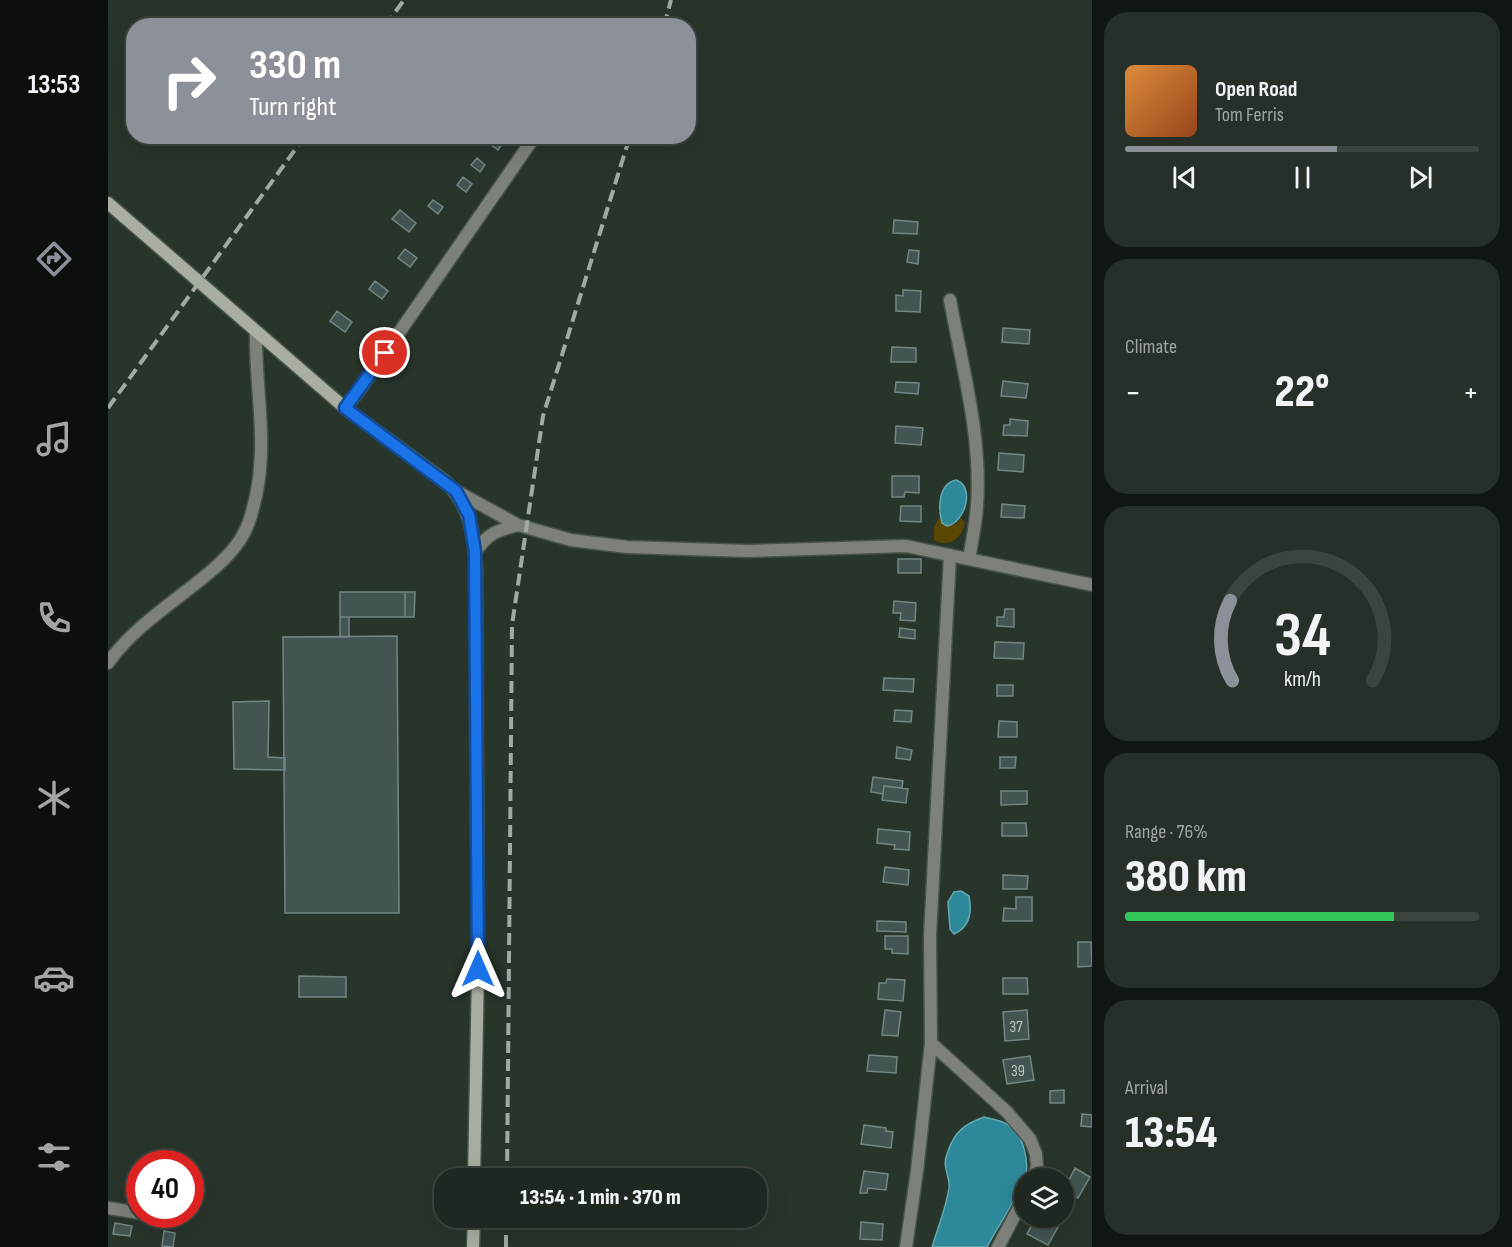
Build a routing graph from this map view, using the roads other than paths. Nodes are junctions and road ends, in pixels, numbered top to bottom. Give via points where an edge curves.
1 (529, 144) edge
2 (108, 203) edge
3 (950, 300) dead end
4 (256, 332) junction
5 (345, 408) junction
6 (456, 491) junction
7 (518, 525) junction
8 (475, 552) junction
9 (950, 555) junction
10 (969, 559) junction
11 (1092, 585) edge
12 (108, 663) edge
13 (931, 1043) junction
14 (474, 1168) edge
15 (1037, 1168) edge
16 (108, 1208) edge
17 (126, 1211) edge
18 (1014, 1217) edge
19 (474, 1228) edge
20 (473, 1247) edge
21 (906, 1247) edge
22 (998, 1247) edge

1 - 5 street
2 - 4 street
3 - 10 street via 972,413 977,476
4 - 5 street
4 - 12 street via 262,442 260,477 245,531 213,570 130,637
5 - 6 street
6 - 7 street
6 - 8 street via 469,515
7 - 8 street via 497,530
7 - 9 street via 571,540 627,547 749,551 906,546
8 - 14 street via 478,969
9 - 10 street
9 - 13 street via 930,936
10 - 11 street
13 - 15 street via 1007,1112 1030,1139
13 - 21 street
16 - 17 street
18 - 22 street
19 - 20 street

